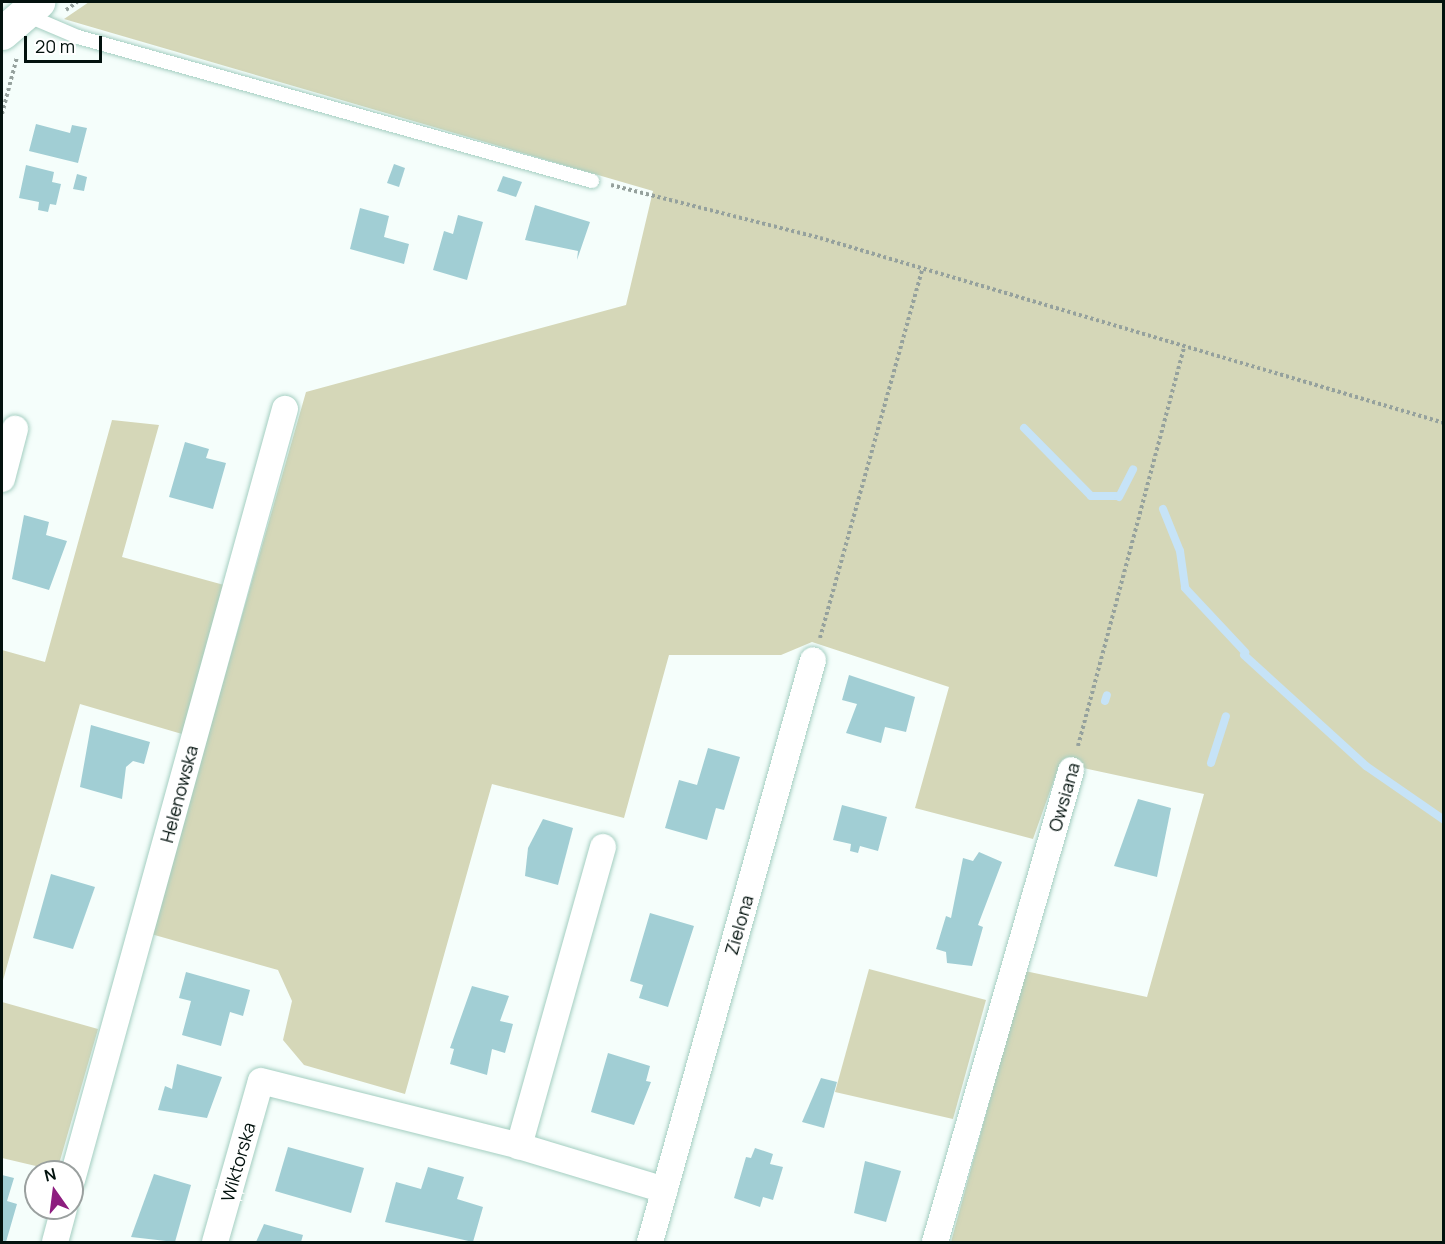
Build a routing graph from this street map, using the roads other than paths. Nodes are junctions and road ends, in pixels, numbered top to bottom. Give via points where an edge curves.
1 (21, 16) edge
2 (592, 181) road end
3 (285, 409) dead end
4 (15, 429) dead end
5 (2, 479) edge
6 (813, 660) road end
7 (1071, 770) road end
8 (603, 847) dead end
9 (519, 1146) junction
10 (78, 1160) edge
11 (665, 1190) junction
12 (61, 1220) edge
13 (55, 1242) edge
14 (215, 1242) edge
15 (650, 1242) edge
16 (935, 1242) edge

1 - 2 lane via 78,37
3 - 10 street, Helenowska
4 - 5 street
6 - 11 street, Zielona
7 - 16 street, Owsiana
8 - 9 street
9 - 11 street
9 - 14 street, Wiktorska via 261,1081
11 - 15 street, Zielona
12 - 13 street

